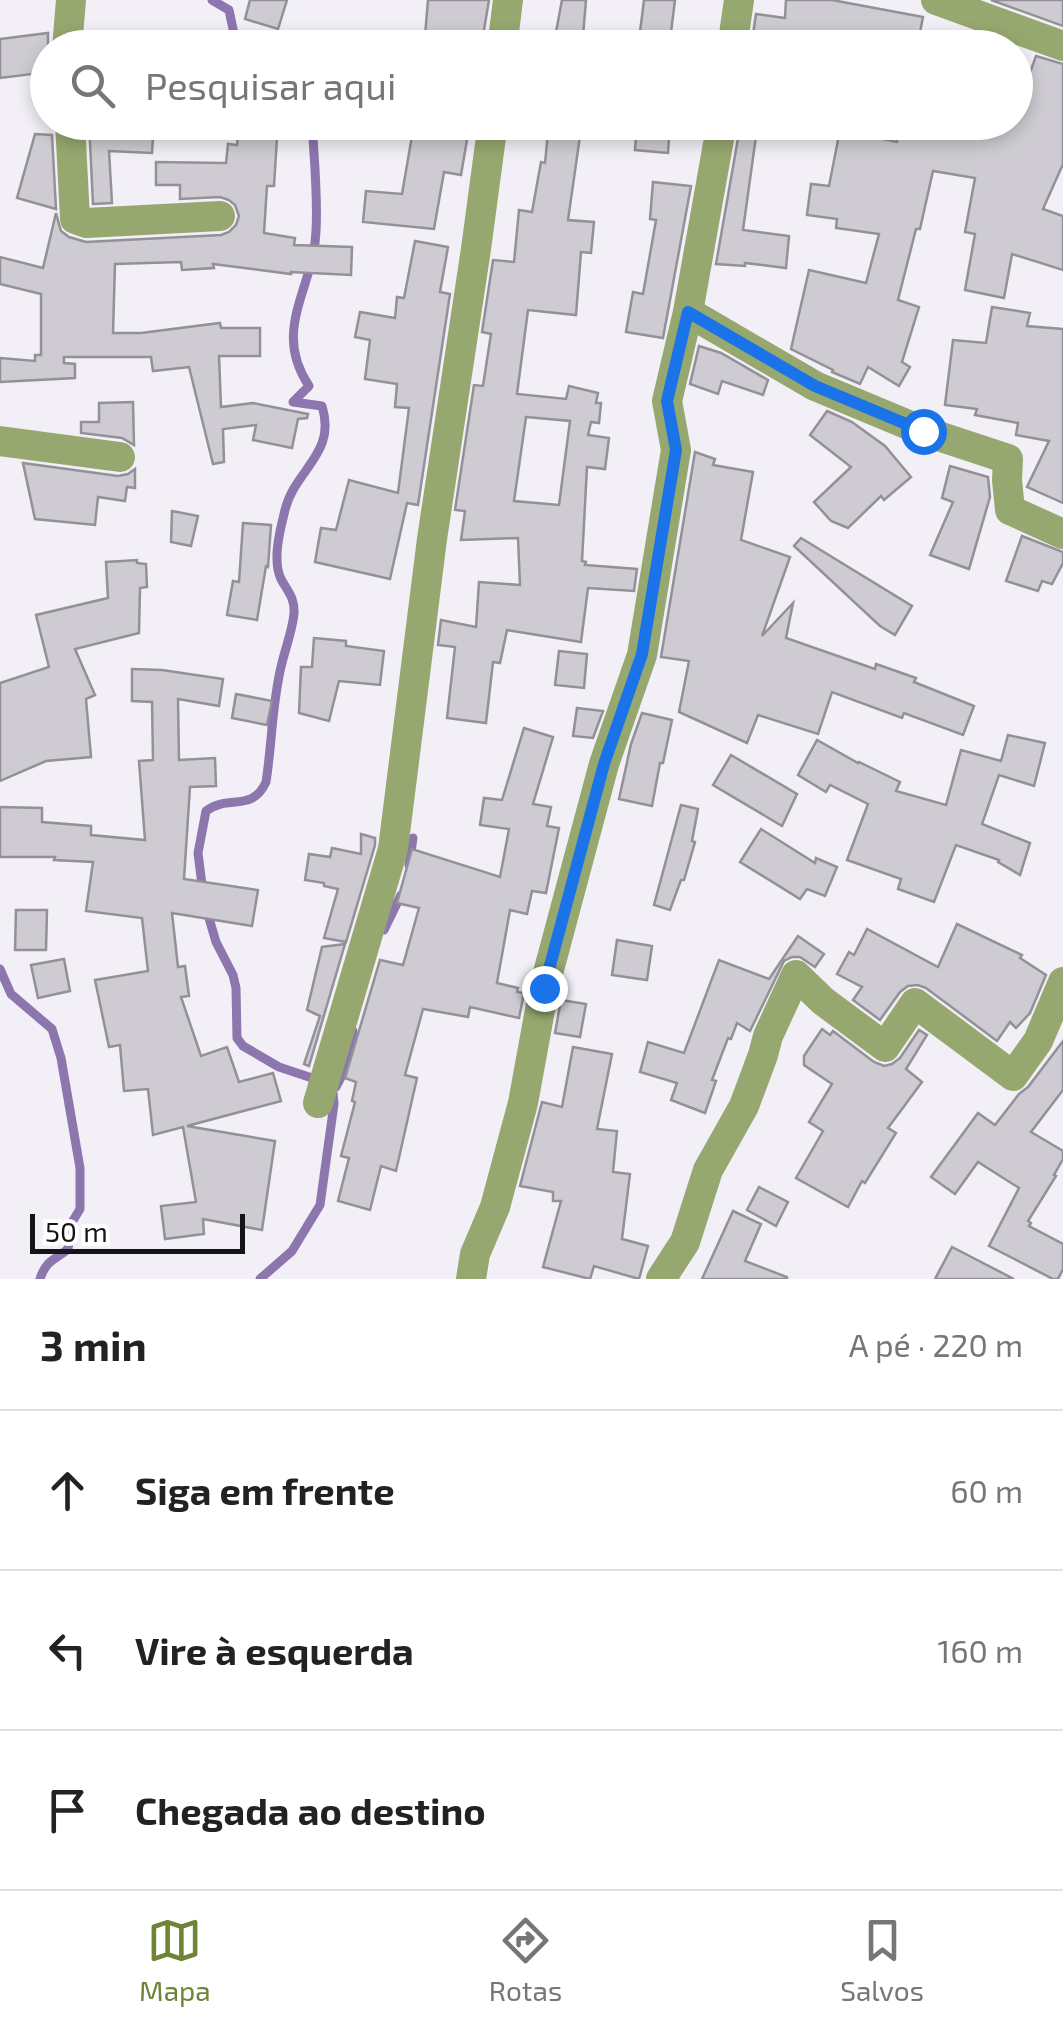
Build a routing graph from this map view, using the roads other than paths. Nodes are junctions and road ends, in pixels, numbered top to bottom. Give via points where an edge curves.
1 (70, 0) edge
2 (508, 0) edge
3 (739, 0) edge
4 (936, 0) edge
5 (68, 30) edge
6 (504, 30) edge
7 (735, 30) edge
8 (1019, 30) edge
9 (1033, 35) edge
10 (1063, 46) edge
11 (71, 140) edge
12 (491, 140) edge
13 (719, 140) edge
14 (220, 216) dead end
15 (688, 312) junction
16 (0, 441) edge
17 (120, 457) dead end
18 (1063, 534) edge
19 (1063, 982) edge
20 (318, 1103) dead end
21 (471, 1279) edge
22 (661, 1279) edge

1 - 5 street
2 - 6 street
3 - 7 street
4 - 8 street
9 - 10 street
11 - 14 street via 75,220
12 - 20 street via 394,849
13 - 15 street
15 - 18 street via 815,386 1008,459 1010,510
15 - 21 street via 667,401 676,450 642,654 604,764 544,988 523,1103
16 - 17 street
19 - 22 street via 1038,1041 1013,1076 915,1003 885,1048 796,976 744,1106 708,1170 684,1242

